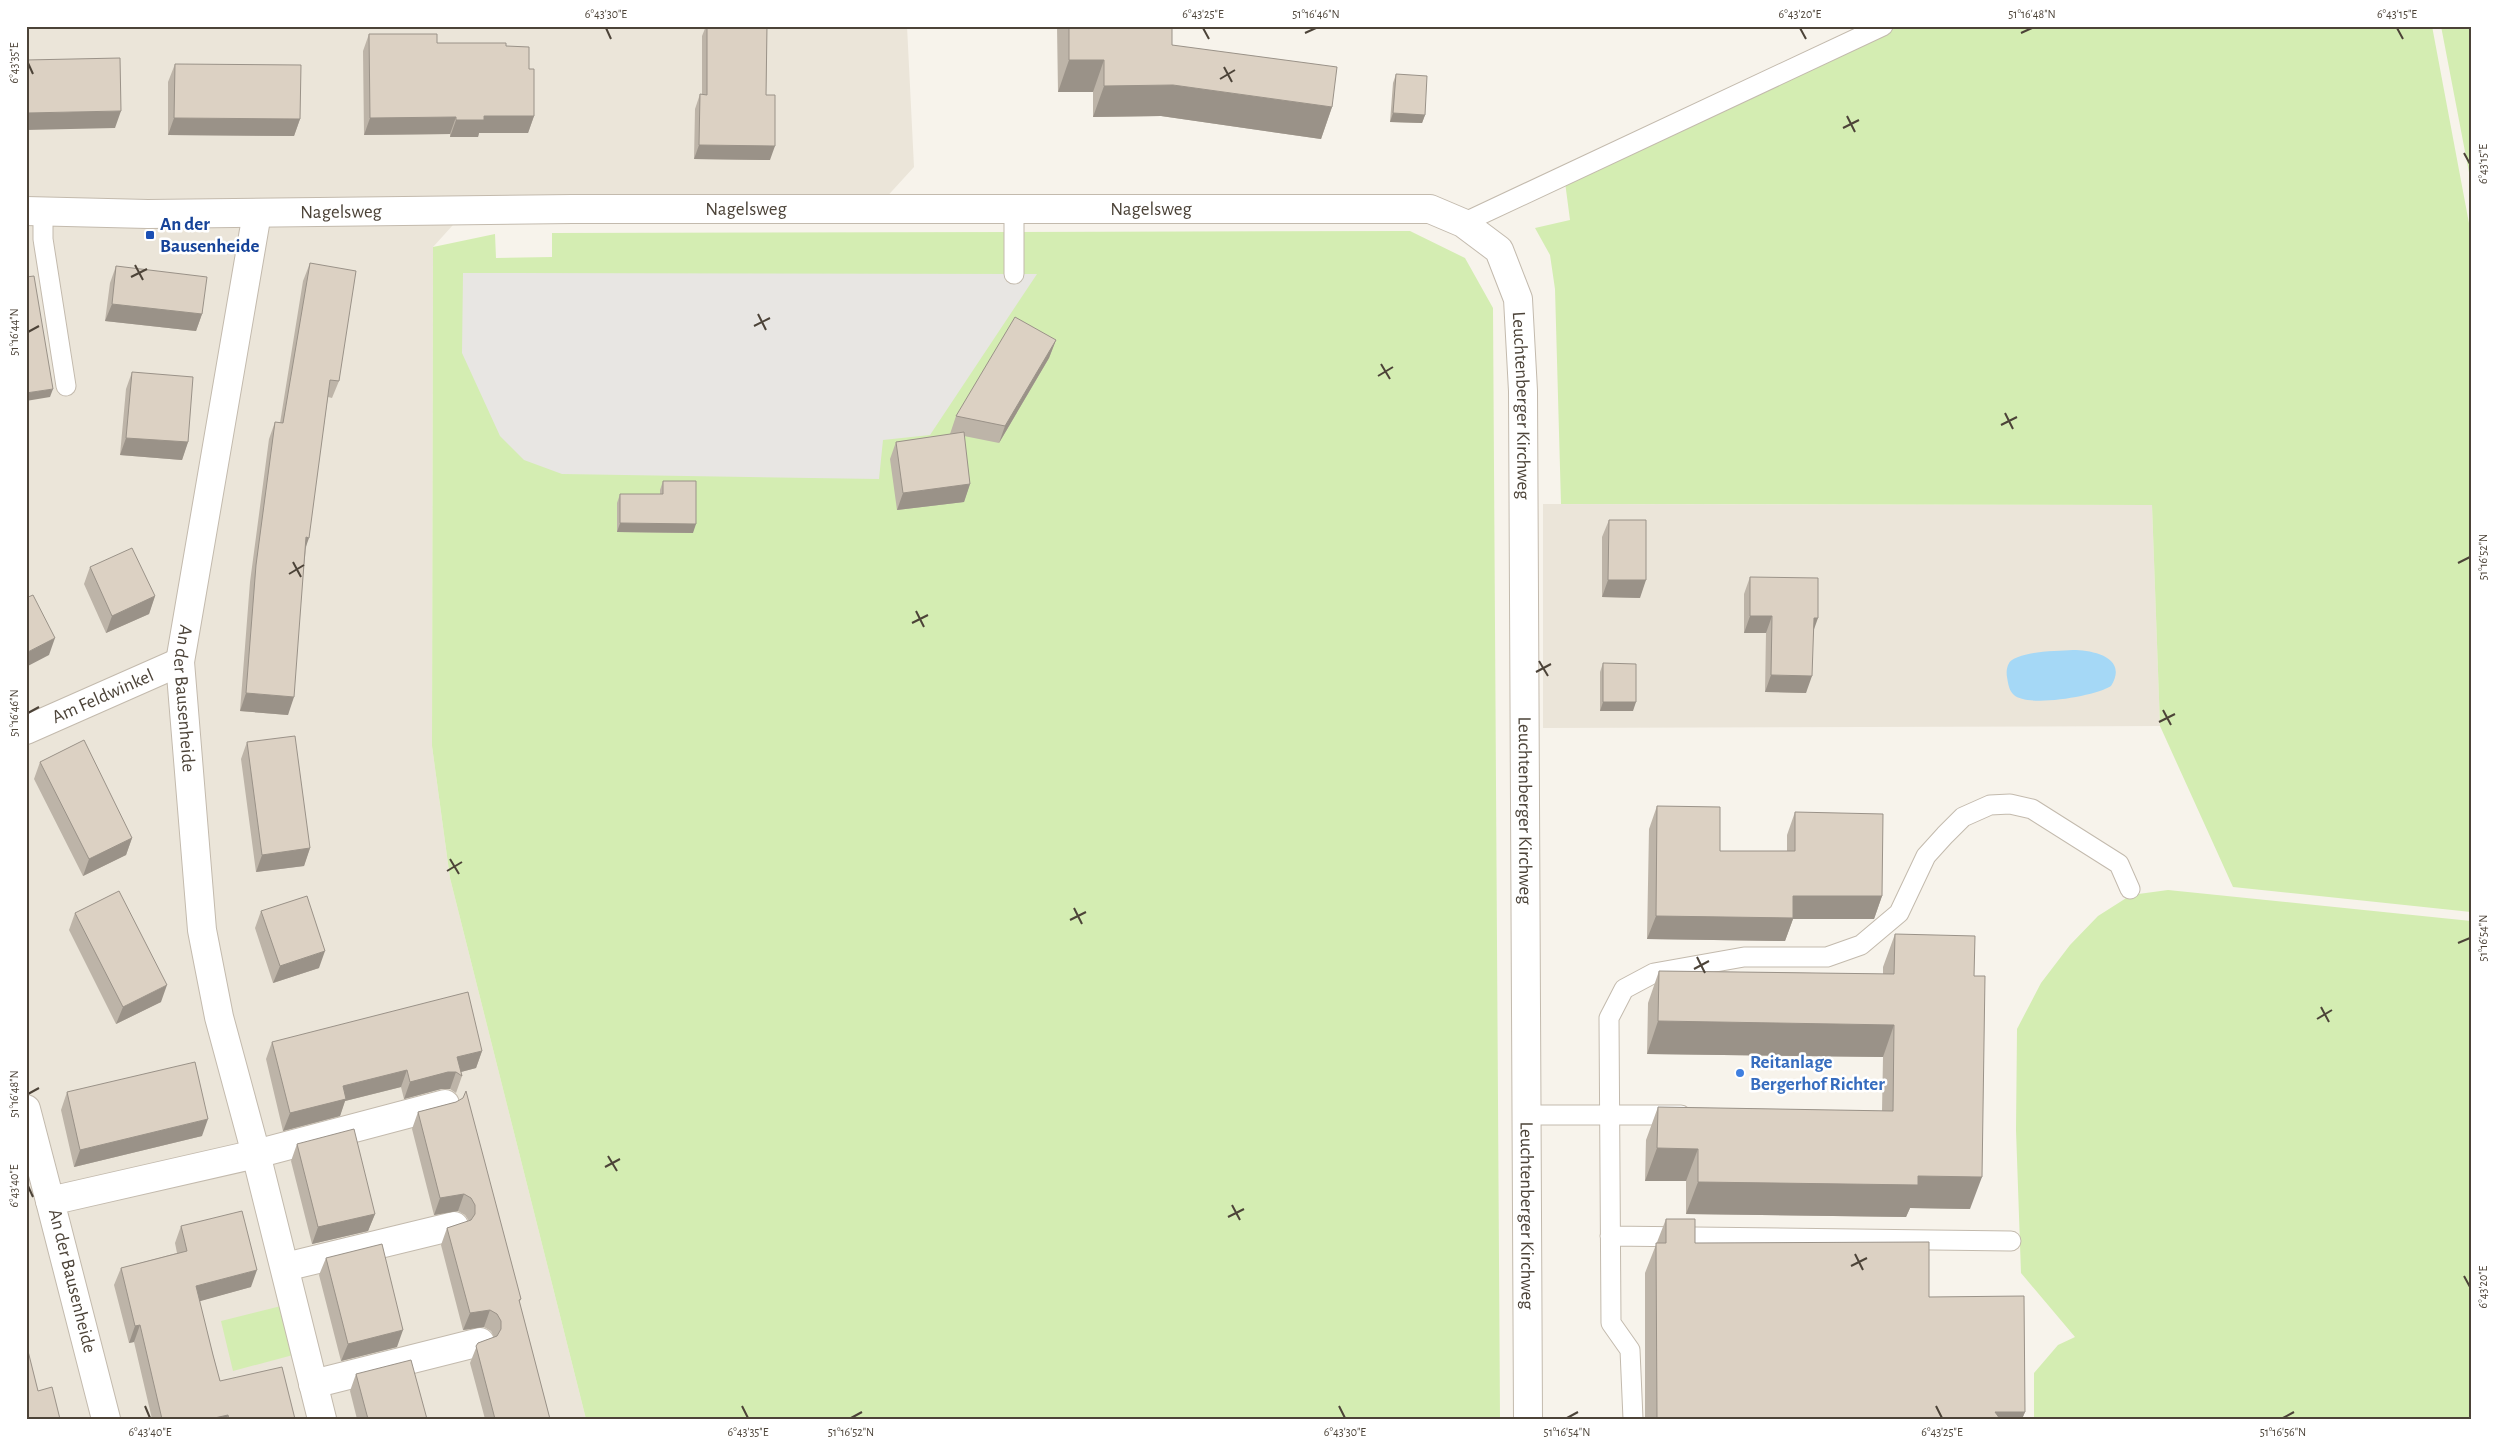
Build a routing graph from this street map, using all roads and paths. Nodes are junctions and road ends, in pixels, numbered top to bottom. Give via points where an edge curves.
1 (1883, 26) edge
2 (1014, 208) junction
3 (34, 211) edge
4 (257, 213) junction
5 (1463, 223) junction
6 (1014, 274) dead end
7 (66, 386) dead end
8 (180, 662) junction
9 (26, 730) edge
10 (2130, 889) dead end
11 (445, 1104) edge
12 (26, 1109) edge
13 (1527, 1115) junction
14 (1608, 1115) junction
15 (1694, 1115) edge
16 (256, 1154) junction
17 (50, 1201) junction
18 (454, 1226) edge
19 (1610, 1236) junction
20 (2011, 1241) dead end
21 (285, 1267) junction
22 (480, 1342) edge
23 (313, 1384) junction
24 (106, 1419) edge
25 (322, 1419) edge
26 (1528, 1419) edge
27 (1633, 1419) edge

1 - 5 lane
2 - 4 street, Nagelsweg
2 - 5 street, Nagelsweg via 1430,209
2 - 6 lane
3 - 4 street, Nagelsweg
3 - 7 lane via 43,238
4 - 8 street, An der Bausenheide
5 - 13 street, Leuchtenberger Kirchweg via 1499,250 1518,299 1524,391
8 - 9 street, Am Feldwinkel
8 - 16 street, An der Bausenheide via 202,930 219,1016
10 - 14 lane via 2119,864 2032,809 2010,804 1990,806 1963,817 1926,856 1898,913 1861,945 1827,957 1744,957 1654,973 1624,989 1609,1018
11 - 16 street, An der Bausenheide
12 - 17 street
13 - 14 lane
13 - 26 street, Leuchtenberger Kirchweg
14 - 15 lane
14 - 19 lane
16 - 17 street, An der Bausenheide
16 - 21 street, An der Bausenheide
17 - 24 street, An der Bausenheide
18 - 21 street
19 - 20 lane
19 - 27 lane via 1611,1323 1630,1350
21 - 23 street, An der Bausenheide
22 - 23 street
23 - 25 street, An der Bausenheide

